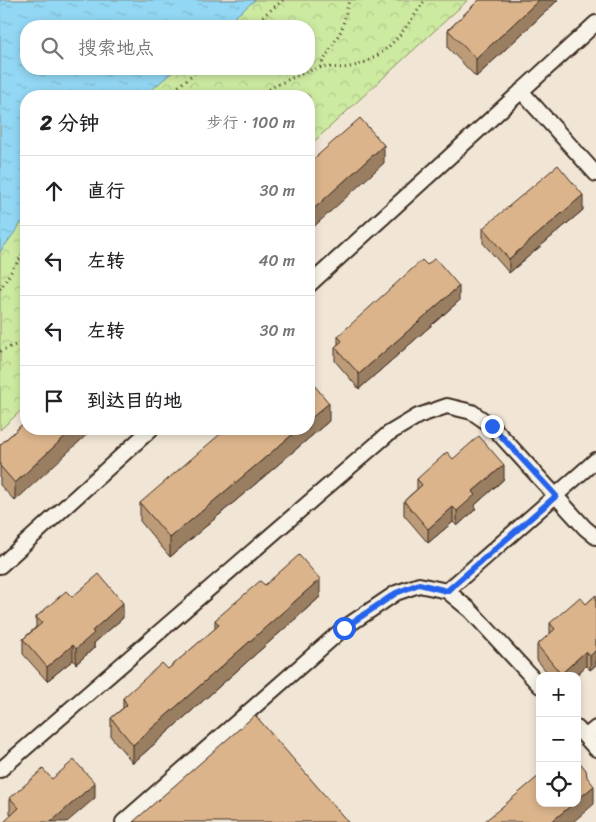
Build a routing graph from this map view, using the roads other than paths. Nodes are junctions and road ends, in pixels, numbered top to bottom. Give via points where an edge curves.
1 (596, 23) edge
2 (521, 91) junction
3 (596, 174) edge
4 (315, 279) edge
5 (143, 435) edge
6 (596, 460) edge
7 (556, 496) junction
8 (596, 537) edge
9 (0, 566) edge
10 (447, 591) junction
11 (536, 682) edge
12 (586, 731) edge
13 (596, 749) edge
14 (0, 770) edge
15 (123, 822) edge

1 - 2 lane
2 - 3 lane
2 - 4 lane
5 - 9 lane
6 - 7 lane
7 - 8 lane
7 - 10 lane
7 - 14 lane via 492,426 472,412 447,406 418,416 388,434
10 - 11 lane via 470,610
10 - 15 lane via 419,584 396,593 344,628
12 - 13 lane

